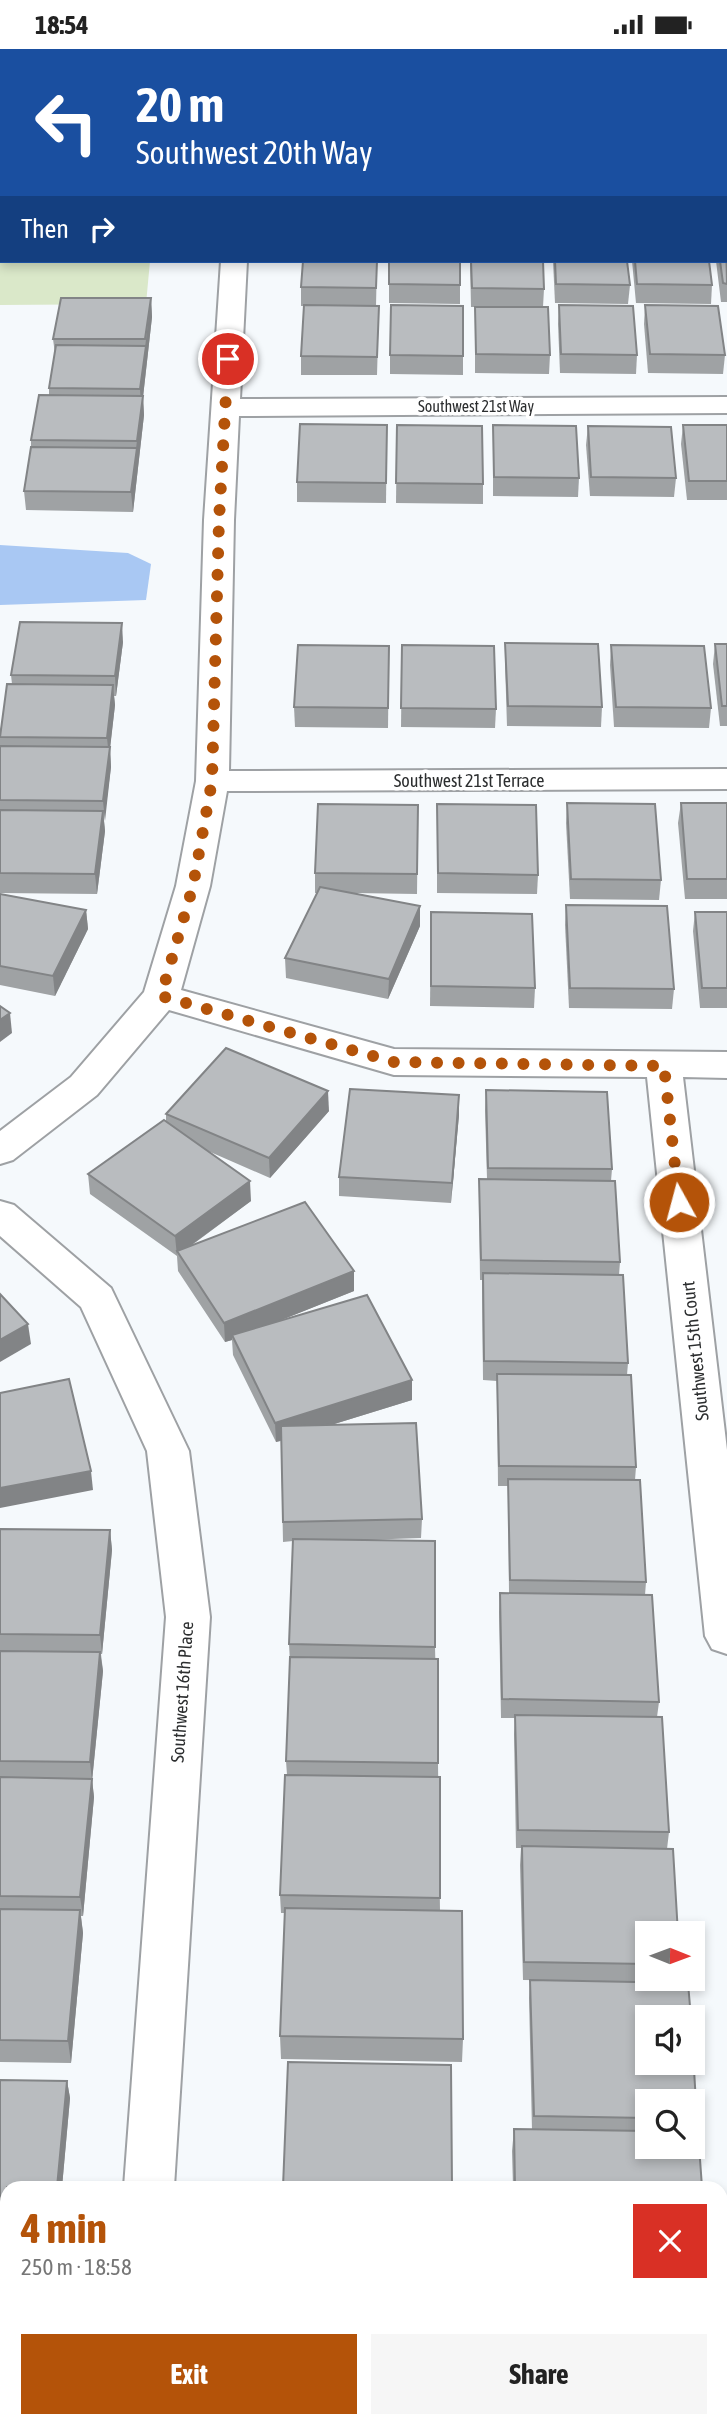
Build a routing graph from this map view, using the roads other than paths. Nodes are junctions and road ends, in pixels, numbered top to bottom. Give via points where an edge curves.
1 (234, 263) edge
2 (727, 405) edge
3 (224, 408) junction
4 (727, 779) edge
5 (212, 781) junction
6 (161, 996) junction
7 (664, 1066) junction
8 (727, 1066) edge
9 (0, 1150) edge
10 (0, 1215) edge
11 (727, 1636) edge
12 (149, 2181) edge

1 - 3 street
2 - 3 street, Southwest 21st Way
3 - 5 street
4 - 5 street, Southwest 21st Terrace
5 - 6 street via 193,886
6 - 7 street via 394,1062
6 - 9 street via 84,1086
7 - 8 street
7 - 11 street, Southwest 15th Court
10 - 12 street, Southwest 16th Place via 97,1298 168,1451 188,1617

